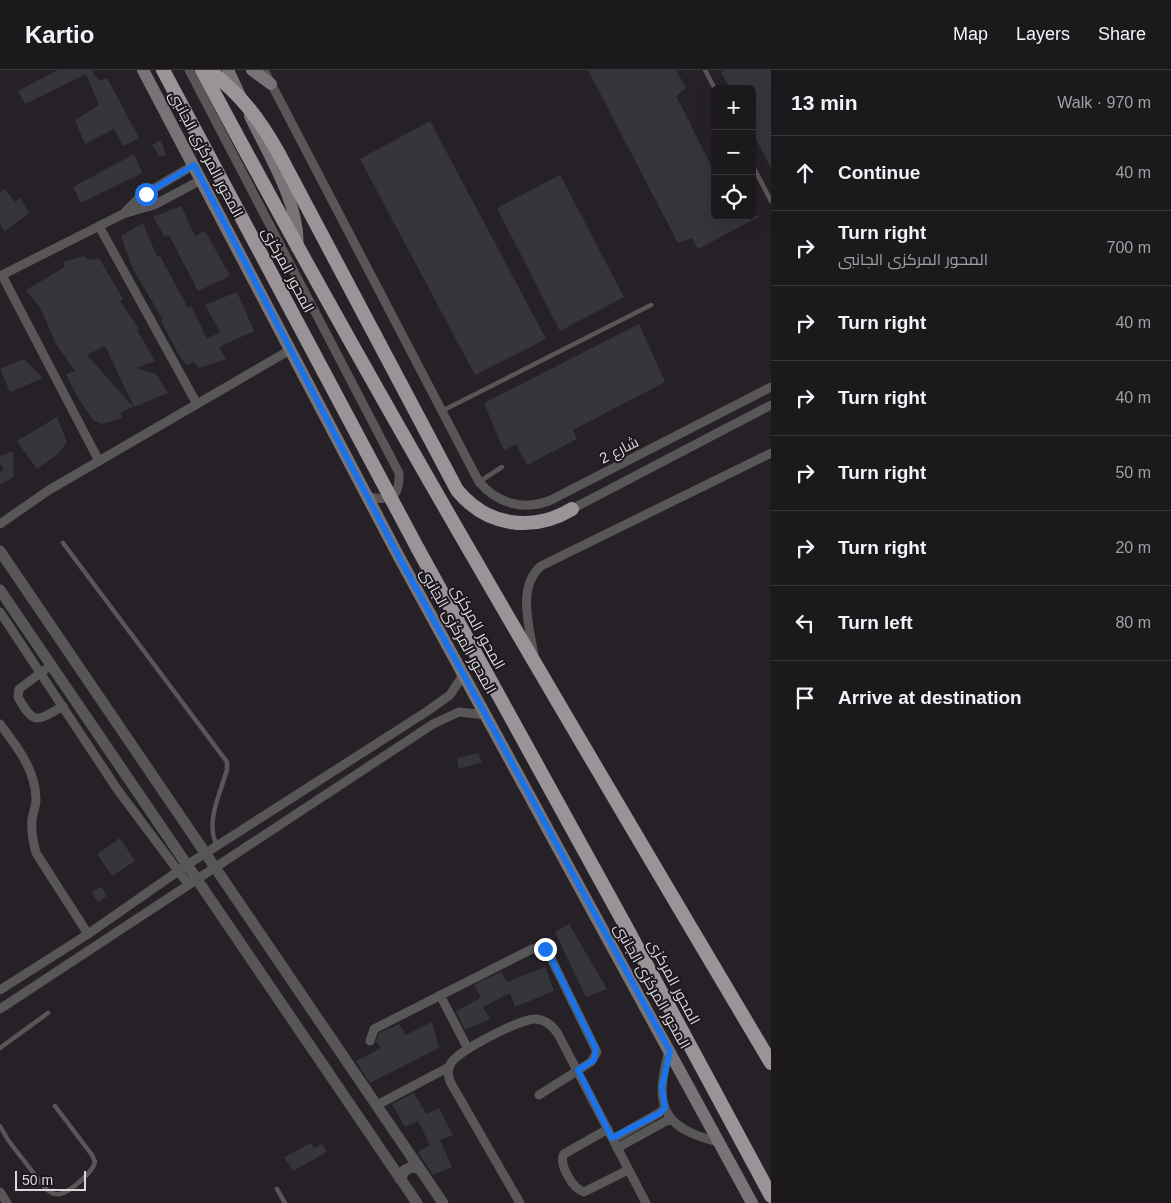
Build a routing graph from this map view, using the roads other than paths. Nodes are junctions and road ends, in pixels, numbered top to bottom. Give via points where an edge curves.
1 (143, 70) edge
2 (163, 70) edge
3 (189, 70) edge
4 (202, 70) edge
5 (209, 70) edge
6 (228, 70) edge
7 (252, 70) edge
8 (264, 70) edge
9 (705, 70) edge
10 (271, 84) junction
11 (713, 85) edge
12 (194, 165) junction
13 (756, 172) edge
14 (201, 180) junction
15 (771, 201) edge
16 (123, 214) junction
17 (99, 226) junction
18 (298, 248) junction
19 (1, 276) edge
20 (651, 305) dead end
21 (290, 350) junction
22 (771, 387) edge
23 (197, 404) junction
24 (771, 405) edge
25 (442, 411) junction
26 (771, 452) edge
27 (99, 461) junction
28 (502, 467) dead end
29 (479, 482) junction
30 (367, 497) junction
31 (572, 509) joint
32 (0, 524) edge
33 (63, 543) dead end
34 (0, 551) edge
35 (0, 590) edge
36 (0, 612) edge
37 (536, 666) junction
38 (45, 669) junction
39 (463, 675) junction
40 (63, 706) junction
41 (426, 712) junction
42 (486, 715) junction
43 (0, 724) edge
44 (433, 724) junction
45 (216, 846) junction
46 (205, 853) junction
47 (214, 866) junction
48 (182, 868) junction
49 (192, 881) junction
50 (88, 934) junction
51 (0, 990) edge
52 (440, 995) junction
53 (0, 1009) edge
54 (48, 1013) dead end
55 (370, 1040) dead end
56 (0, 1048) edge
57 (468, 1049) junction
58 (670, 1051) junction
59 (771, 1063) edge
60 (450, 1067) junction
61 (578, 1070) junction
62 (539, 1095) dead end
63 (377, 1105) junction
64 (55, 1106) dead end
65 (665, 1108) junction
66 (672, 1120) junction
67 (0, 1126) edge
68 (608, 1129) junction
69 (399, 1138) junction
70 (612, 1138) junction
71 (718, 1142) junction
72 (379, 1147) junction
73 (618, 1148) junction
74 (419, 1168) junction
75 (628, 1170) junction
76 (400, 1179) junction
77 (277, 1189) dead end
78 (0, 1192) edge
79 (771, 1196) edge
80 (8, 1203) edge
81 (285, 1203) edge
82 (417, 1203) edge
83 (443, 1203) edge
84 (520, 1203) edge
85 (646, 1203) edge
86 (752, 1203) edge

1 - 12 main road, المحور المركزى الجانبى
2 - 79 highway, المحور المركزى, bridge via 418,549
3 - 30 street via 400,474 400,487 394,495 384,500
4 - 18 highway, المحور المركزى
5 - 31 highway, bridge via 244,101 261,124 457,490 490,517 521,524 552,519
6 - 18 main road via 293,208 298,224
7 - 10 main road
8 - 10 street
9 - 11 lane
10 - 25 street
12 - 14 main road, المحور المركزى الجانبى
12 - 16 street via 142,196
13 - 15 lane
14 - 16 street via 154,206
14 - 21 main road, المحور المركزى الجانبى
16 - 17 street
17 - 19 street
17 - 23 street
18 - 37 highway, المحور المركزى via 348,341
19 - 27 street
20 - 25 lane
21 - 23 street
21 - 30 main road, المحور المركزى الجانبى
22 - 29 street, شارع 2 via 544,503 512,504 497,498
23 - 27 street
24 - 31 street, شارع 2
25 - 29 street
26 - 37 street via 536,570 529,581 527,594
27 - 32 street
28 - 29 lane
30 - 39 main road, المحور المركزى الجانبى
33 - 45 lane via 227,762 212,823 211,835
34 - 46 street
35 - 38 street
36 - 38 street
37 - 59 highway, المحور المركزى
38 - 40 street
38 - 40 street via 19,689 18,697 31,718 40,720
38 - 48 street
39 - 41 street via 450,694
39 - 42 main road, المحور المركزى الجانبى
40 - 48 street via 117,789
41 - 44 street
41 - 45 street
42 - 44 street via 459,712
42 - 58 main road, المحور المركزى الجانبى
43 - 50 street via 28,763 34,781 36,800 32,839 36,854
44 - 47 street
45 - 46 street
46 - 47 street
46 - 48 street
47 - 49 street
47 - 63 street
48 - 49 street
48 - 50 street
49 - 53 street
49 - 72 street
50 - 51 street
52 - 55 street via 374,1030
52 - 57 street
52 - 61 street via 532,949 545,949 596,1049 594,1060
54 - 56 lane
57 - 60 street via 454,1059
57 - 61 street via 524,1021 541,1020 555,1029
58 - 65 street via 662,1087
58 - 71 main road, المحور المركزى الجانبى
60 - 63 street
60 - 84 street via 452,1085
61 - 62 street
61 - 68 street
63 - 69 street
64 - 67 lane via 95,1162 90,1172 61,1193 52,1193 45,1188
65 - 66 street
65 - 70 street
66 - 71 street via 689,1133
66 - 73 street
68 - 70 street
68 - 75 street via 564,1154 562,1163 576,1188 584,1192
69 - 72 street via 393,1147
69 - 74 street
70 - 73 street
71 - 86 main road, المحور المركزى الجانبى
72 - 76 street
73 - 75 street
74 - 76 street via 405,1170
74 - 83 street
75 - 85 street
76 - 82 street
77 - 81 lane
78 - 80 street

